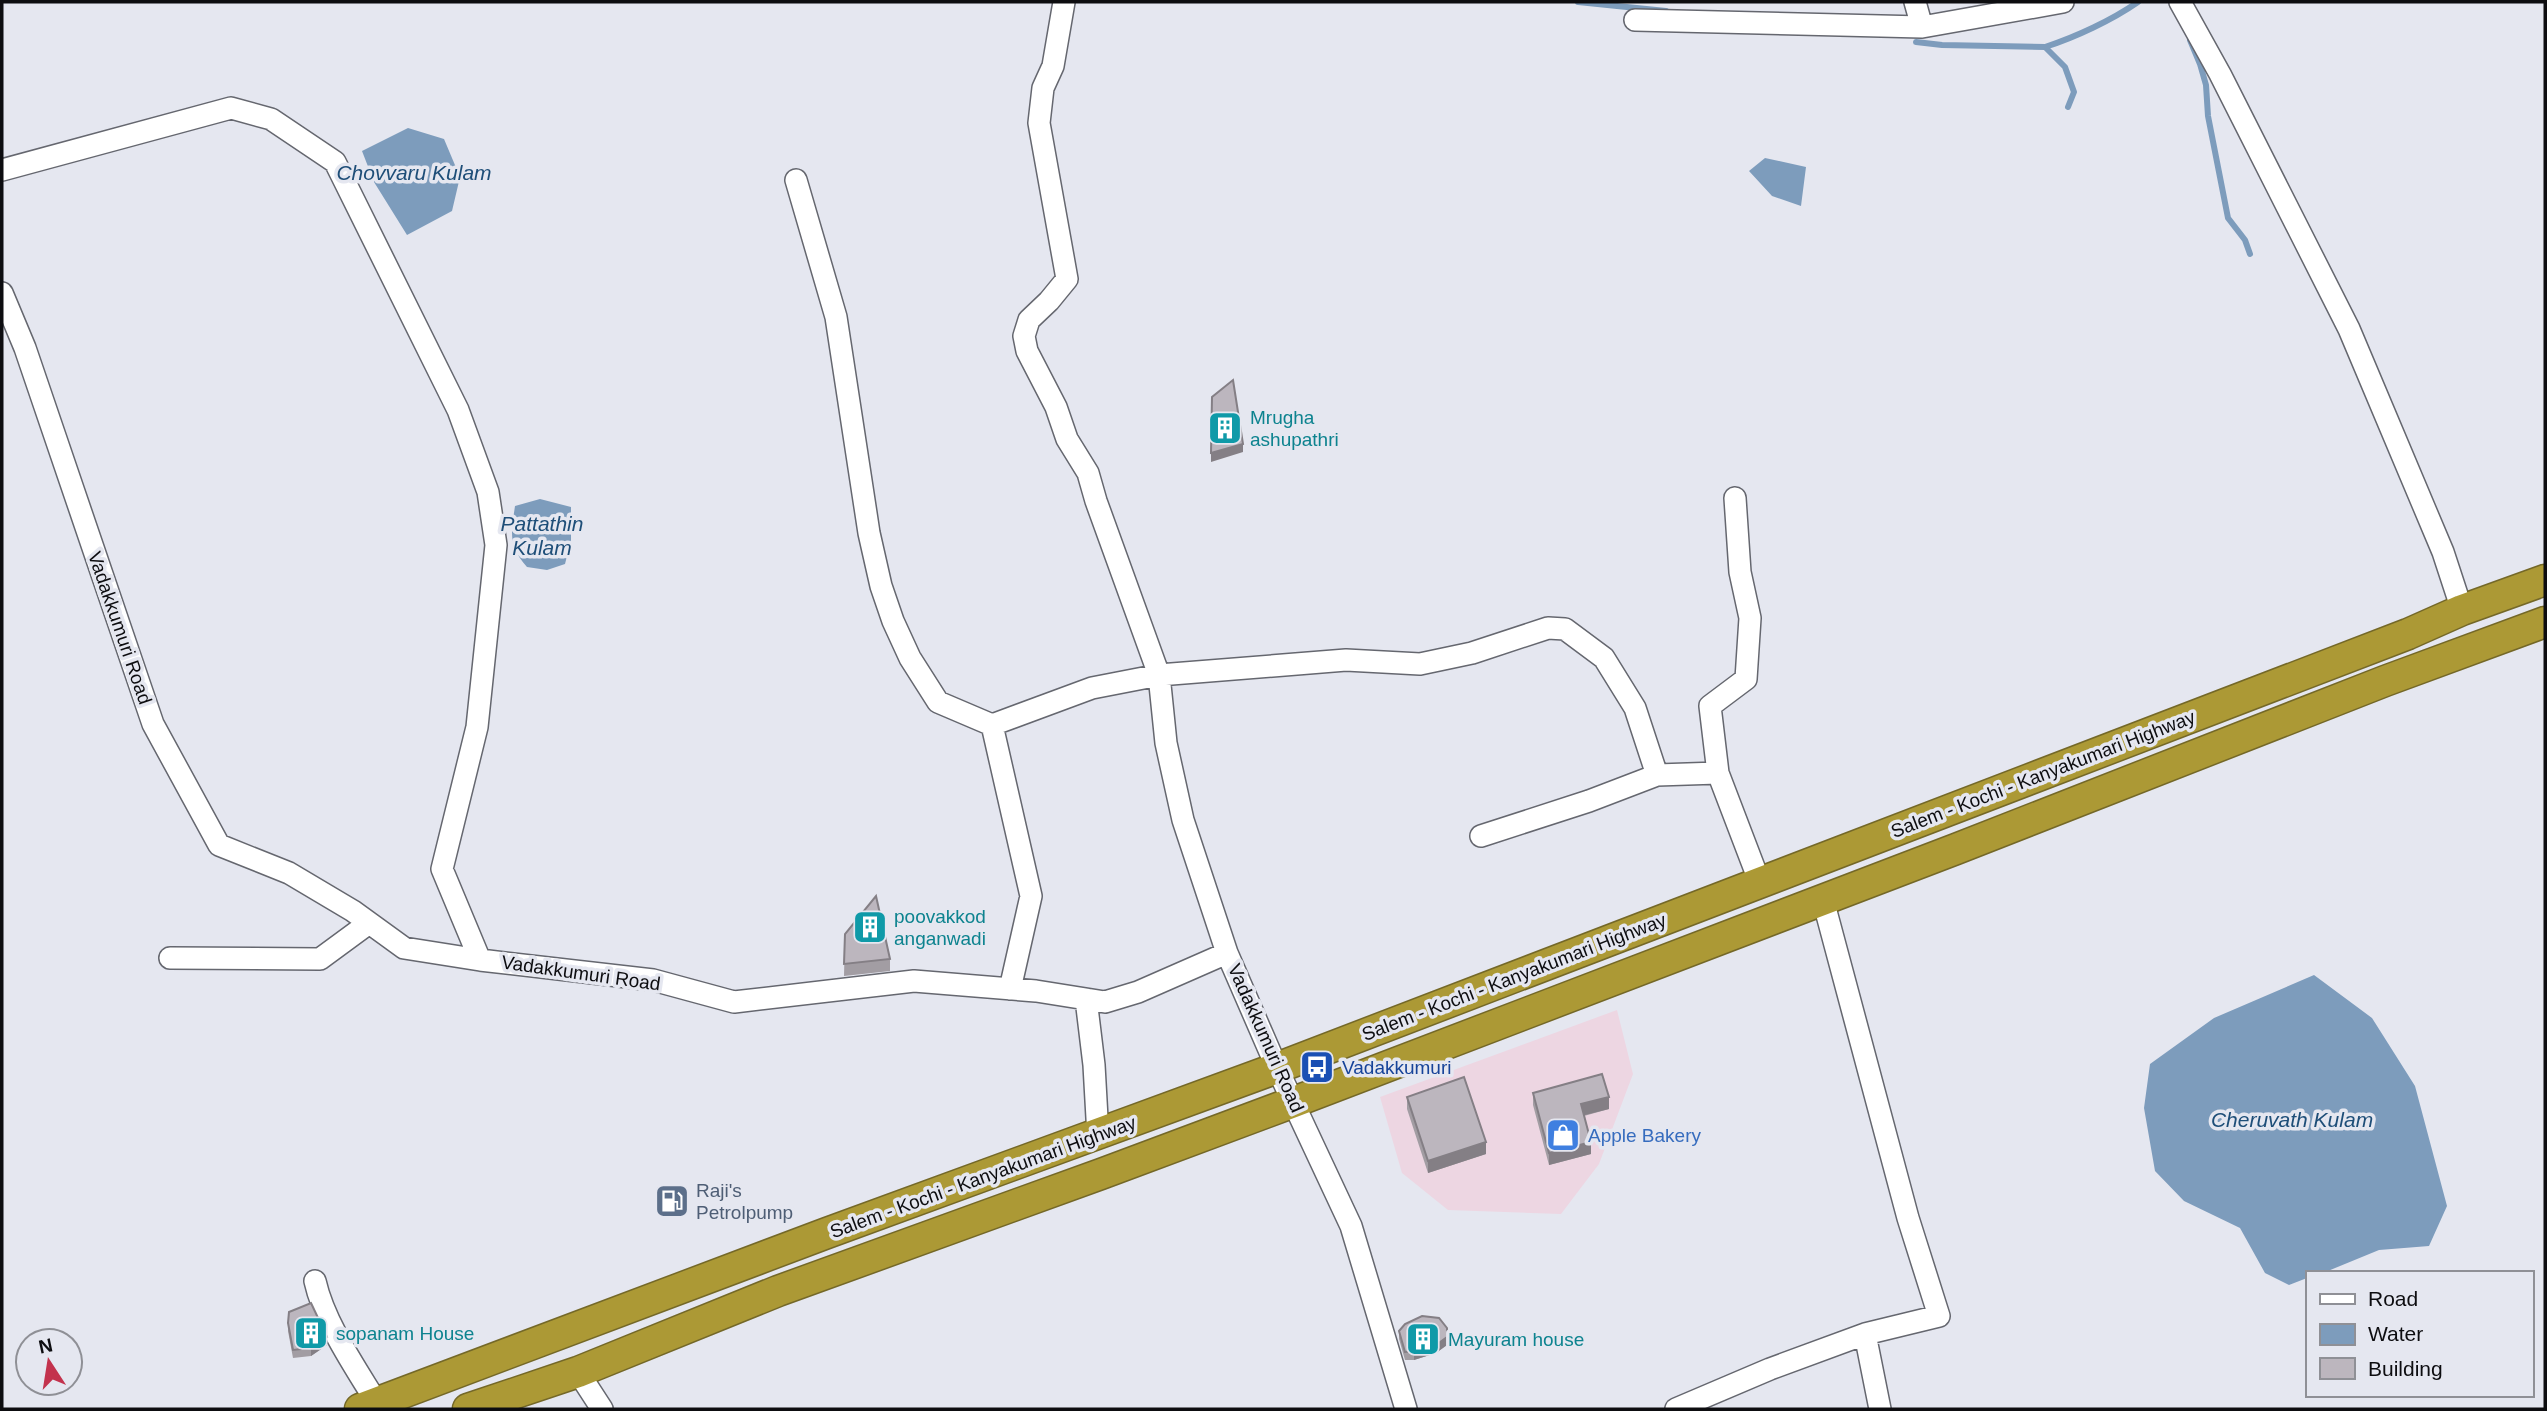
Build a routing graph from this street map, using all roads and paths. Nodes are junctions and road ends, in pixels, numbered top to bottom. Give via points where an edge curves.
1 (1064, 2) edge
2 (1915, 2) edge
3 (2063, 2) edge
4 (2180, 2) edge
5 (1634, 20) dead end
6 (1922, 27) junction
7 (2, 170) edge
8 (796, 180) dead end
9 (2, 293) edge
10 (1735, 498) dead end
11 (2545, 580) edge
12 (2462, 610) junction
13 (2545, 622) edge
14 (1158, 675) junction
15 (992, 725) junction
16 (1718, 773) junction
17 (1657, 775) junction
18 (1481, 836) dead end
19 (1760, 883) junction
20 (1823, 900) junction
21 (369, 923) junction
22 (1227, 953) junction
23 (170, 958) dead end
24 (480, 960) junction
25 (1010, 989) junction
26 (1086, 999) junction
27 (1277, 1068) junction
28 (1294, 1102) junction
29 (1098, 1136) junction
30 (315, 1280) dead end
31 (1865, 1334) junction
32 (578, 1372) junction
33 (369, 1406) edge
34 (468, 1409) edge
35 (602, 1409) edge
36 (1406, 1409) edge
37 (1676, 1409) edge
38 (1881, 1409) edge

1 - 14 street via 1039,123 1067,279 1029,320 1024,336 1067,439 1088,473
2 - 6 street
3 - 6 street
4 - 12 street via 2348,329 2444,552
5 - 6 street
7 - 24 street via 231,108 271,119 335,162 458,410 488,492 496,545 477,727 442,869
8 - 15 street via 836,317 869,533 893,621 938,702
9 - 21 street, Vadakkumuri Road via 25,348 153,724 219,845 289,873
10 - 16 street via 1740,572 1749,618 1746,679 1710,706
11 - 12 highway, Salem - Kochi - Kanyakumari Highway
12 - 19 highway, Salem - Kochi - Kanyakumari Highway
13 - 20 highway, Salem - Kochi - Kanyakumari Highway
14 - 15 street via 1092,688
14 - 17 street via 1346,660 1420,664 1548,628 1565,629 1604,659 1635,708
14 - 22 street via 1166,743 1183,820
15 - 25 street via 1031,896
16 - 17 street
16 - 19 street
17 - 18 street
19 - 27 highway, Salem - Kochi - Kanyakumari Highway
20 - 28 highway, Salem - Kochi - Kanyakumari Highway
20 - 31 street via 1908,1219 1939,1315
21 - 23 street via 320,959
21 - 24 street, Vadakkumuri Road via 404,948
22 - 26 street, Vadakkumuri Road via 1127,995 1105,1002
22 - 27 street, Vadakkumuri Road
24 - 25 street, Vadakkumuri Road via 653,980 734,1002 914,981
25 - 26 street, Vadakkumuri Road
26 - 29 street
27 - 28 street, Vadakkumuri Road
27 - 29 highway, Salem - Kochi - Kanyakumari Highway
28 - 32 highway, Salem - Kochi - Kanyakumari Highway via 778,1291
28 - 36 street, Vadakkumuri Road via 1351,1226
29 - 33 highway, Salem - Kochi - Kanyakumari Highway
30 - 33 street
31 - 37 street
31 - 38 street
32 - 34 highway, Salem - Kochi - Kanyakumari Highway
32 - 35 street

